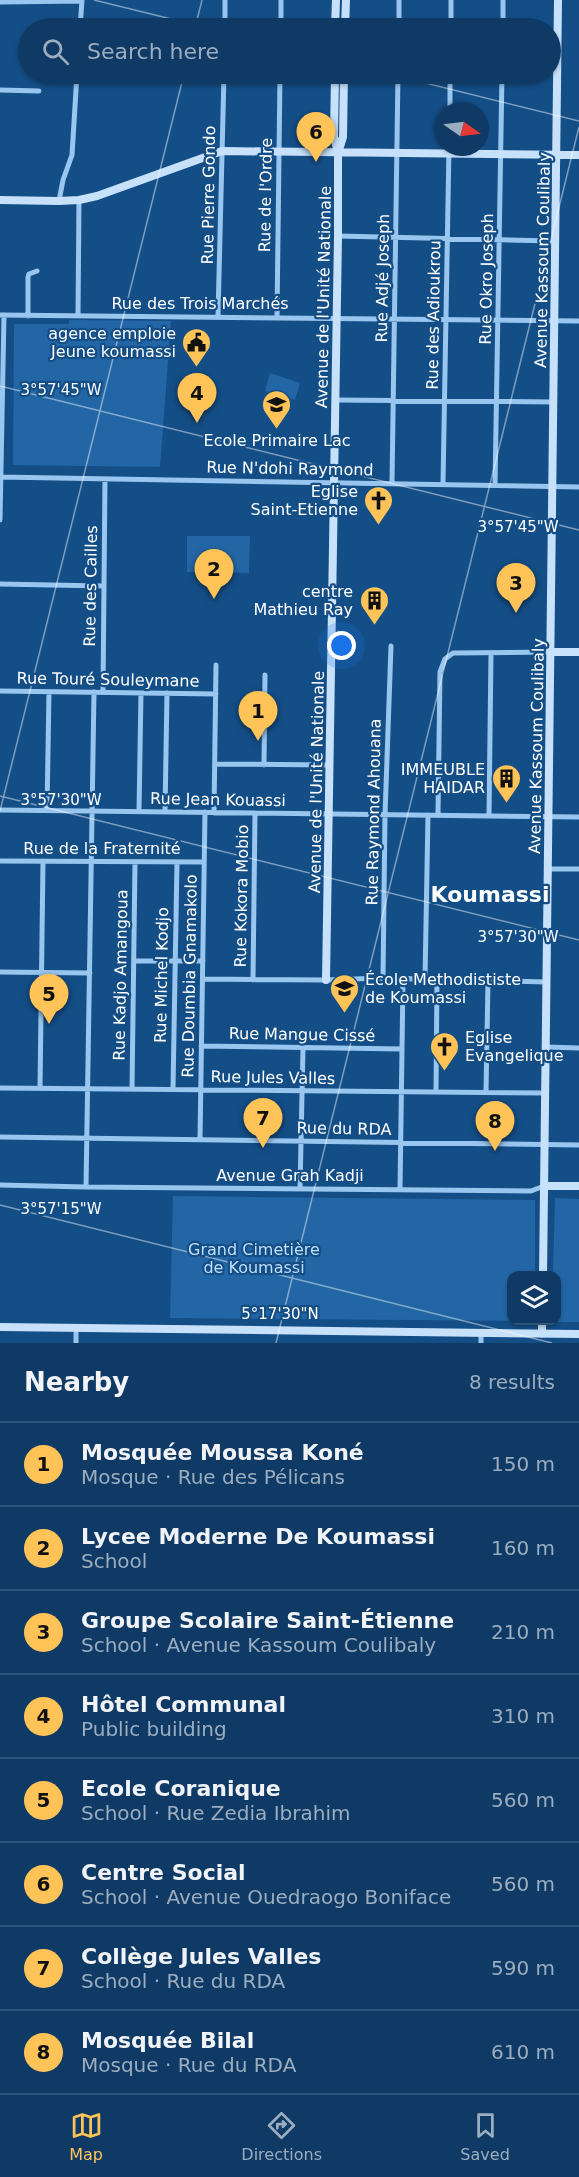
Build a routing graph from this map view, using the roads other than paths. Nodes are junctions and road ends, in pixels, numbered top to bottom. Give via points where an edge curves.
1 (82, 0) edge
2 (225, 0) edge
3 (281, 0) edge
4 (336, 0) edge
5 (346, 0) edge
6 (399, 0) edge
7 (452, 0) edge
8 (503, 0) edge
9 (558, 0) edge
10 (0, 2) edge
11 (81, 18) edge
12 (225, 18) edge
13 (281, 18) edge
14 (335, 18) edge
15 (345, 18) edge
16 (399, 18) edge
17 (451, 18) edge
18 (503, 18) edge
19 (557, 18) edge
20 (76, 84) edge
21 (224, 84) edge
22 (280, 84) edge
23 (335, 84) edge
24 (344, 84) edge
25 (398, 84) edge
26 (450, 84) edge
27 (502, 84) edge
28 (554, 84) edge
29 (0, 90) edge
30 (39, 91) dead end
31 (450, 102) edge
32 (222, 151) junction
33 (279, 152) junction
34 (435, 152) edge
35 (338, 153) junction
36 (397, 153) junction
37 (489, 153) edge
38 (501, 154) junction
39 (557, 155) junction
40 (579, 155) edge
41 (449, 156) edge
42 (0, 200) edge
43 (79, 200) junction
44 (59, 201) junction
45 (338, 236) junction
46 (396, 237) junction
47 (448, 238) junction
48 (500, 239) junction
49 (555, 240) junction
50 (38, 271) dead end
51 (2, 315) edge
52 (28, 316) junction
53 (78, 316) junction
54 (219, 316) junction
55 (277, 317) junction
56 (337, 318) junction
57 (395, 319) junction
58 (446, 320) junction
59 (499, 320) junction
60 (554, 321) junction
61 (579, 321) edge
62 (336, 400) junction
63 (393, 400) junction
64 (445, 401) junction
65 (497, 402) junction
66 (554, 402) junction
67 (1, 477) edge
68 (105, 479) junction
69 (334, 482) junction
70 (392, 483) junction
71 (443, 484) junction
72 (495, 485) junction
73 (552, 486) junction
74 (579, 487) edge
75 (0, 520) edge
76 (0, 584) edge
77 (103, 586) junction
78 (391, 646) dead end
79 (551, 652) junction
80 (579, 652) edge
81 (491, 653) junction
82 (216, 665) dead end
83 (265, 675) dead end
84 (0, 691) edge
85 (49, 692) junction
86 (94, 692) junction
87 (103, 692) junction
88 (141, 693) junction
89 (167, 693) junction
90 (216, 694) junction
91 (215, 764) junction
92 (264, 765) junction
93 (330, 765) junction
94 (0, 810) edge
95 (47, 810) junction
96 (92, 811) junction
97 (139, 812) junction
98 (165, 812) junction
99 (205, 812) junction
100 (214, 813) junction
101 (255, 813) junction
102 (329, 814) junction
103 (385, 815) junction
104 (428, 815) junction
105 (438, 815) junction
106 (489, 816) junction
107 (548, 817) junction
108 (579, 817) edge
109 (0, 861) edge
110 (43, 861) junction
111 (91, 861) junction
112 (135, 862) junction
113 (177, 862) junction
114 (204, 862) junction
115 (548, 869) junction
116 (579, 869) edge
117 (134, 961) junction
118 (175, 961) junction
119 (203, 962) junction
120 (0, 972) edge
121 (42, 973) junction
122 (90, 973) junction
123 (383, 978) junction
124 (403, 978) junction
125 (202, 979) junction
126 (426, 979) junction
127 (253, 980) junction
128 (326, 980) junction
129 (437, 980) junction
130 (488, 981) junction
131 (546, 982) junction
132 (201, 1046) junction
133 (546, 1047) junction
134 (303, 1048) junction
135 (579, 1048) edge
136 (402, 1049) junction
137 (0, 1088) edge
138 (40, 1088) junction
139 (88, 1089) junction
140 (132, 1089) junction
141 (173, 1089) junction
142 (201, 1090) junction
143 (302, 1091) junction
144 (401, 1092) junction
145 (436, 1092) junction
146 (486, 1092) junction
147 (545, 1093) junction
148 (0, 1137) edge
149 (87, 1138) junction
150 (200, 1140) junction
151 (301, 1141) junction
152 (400, 1143) junction
153 (544, 1145) junction
154 (579, 1145) edge
155 (0, 1185) edge
156 (544, 1186) junction
157 (579, 1186) edge
158 (86, 1187) junction
159 (300, 1189) junction
160 (400, 1190) junction
161 (543, 1271) edge
162 (542, 1325) edge
163 (0, 1327) edge
164 (76, 1328) junction
165 (542, 1334) junction
166 (579, 1334) edge
167 (481, 1339) edge
168 (76, 1343) edge

1 - 10 street
1 - 11 street
2 - 12 street
3 - 13 street
4 - 14 street
5 - 15 street
6 - 16 street
7 - 17 street
8 - 18 street
9 - 19 street, Avenue Kassoum Coulibaly
20 - 44 street via 72,155
21 - 32 street, Rue Pierre Gondo
22 - 33 street, Rue de l'Ordre
23 - 35 street, Avenue de l'Unité Nationale via 334,137
24 - 35 street, Avenue de l'Unité Nationale via 343,137
25 - 36 street, Rue Adjé Joseph
26 - 31 street
27 - 38 street, Rue Okro Joseph
28 - 39 street, Avenue Kassoum Coulibaly
29 - 30 street
32 - 33 street
32 - 43 street
32 - 54 street, Rue Pierre Gondo
33 - 35 street
33 - 55 street, Rue de l'Ordre
34 - 36 street
35 - 36 street
35 - 45 street, Avenue de l'Unité Nationale
36 - 46 street, Rue Adjé Joseph
37 - 38 street
38 - 39 street
38 - 48 street, Rue Okro Joseph
39 - 40 street
39 - 49 street, Avenue Kassoum Coulibaly
41 - 47 street, Rue des Adioukrou
42 - 44 street
43 - 44 street
43 - 53 street
45 - 46 street
45 - 56 street, Avenue de l'Unité Nationale
46 - 47 street
46 - 57 street, Rue Adjé Joseph
47 - 48 street
47 - 58 street, Rue des Adioukrou
48 - 49 street
48 - 59 street, Rue Okro Joseph
49 - 60 street, Avenue Kassoum Coulibaly
50 - 52 street via 28,277
51 - 52 street, Rue des Trois Marchés
51 - 67 street
52 - 53 street, Rue des Trois Marchés
53 - 54 street, Rue des Trois Marchés
54 - 55 street, Rue des Trois Marchés
55 - 56 street, Rue des Trois Marchés
56 - 57 street, Rue des Trois Marchés
56 - 62 street, Avenue de l'Unité Nationale
57 - 58 street, Rue des Trois Marchés
57 - 63 street, Rue Adjé Joseph
58 - 59 street, Rue des Trois Marchés
58 - 64 street, Rue des Adioukrou
59 - 60 street, Rue des Trois Marchés
59 - 65 street, Rue Okro Joseph
60 - 61 street, Rue des Trois Marchés
60 - 66 street, Avenue Kassoum Coulibaly
62 - 63 street
62 - 69 street, Avenue de l'Unité Nationale
63 - 64 street
63 - 70 street, Rue Adjé Joseph
64 - 65 street
64 - 71 street, Rue des Adioukrou
65 - 66 street
65 - 72 street, Rue Okro Joseph
66 - 73 street, Avenue Kassoum Coulibaly
67 - 68 street, Rue N'dohi Raymond
67 - 75 street
68 - 69 street, Rue N'dohi Raymond
68 - 77 street, Rue des Cailles
69 - 70 street, Rue N'dohi Raymond
69 - 93 street, Avenue de l'Unité Nationale
70 - 71 street, Rue N'dohi Raymond
71 - 72 street, Rue N'dohi Raymond
72 - 73 street, Rue N'dohi Raymond
73 - 74 street, Rue N'dohi Raymond
73 - 79 street, Avenue Kassoum Coulibaly
76 - 77 street
77 - 87 street, Rue des Cailles
78 - 103 street, Rue Raymond Ahouana
79 - 80 street
79 - 81 street
79 - 107 street, Avenue Kassoum Coulibaly
81 - 105 street via 453,653 445,659 440,672
81 - 106 street
82 - 90 street
83 - 92 street
84 - 85 street, Rue Touré Souleymane
85 - 86 street, Rue Touré Souleymane
85 - 95 street
86 - 87 street, Rue Touré Souleymane
86 - 96 street
87 - 88 street, Rue Touré Souleymane
88 - 89 street, Rue Touré Souleymane
88 - 97 street
89 - 90 street, Rue Touré Souleymane
89 - 98 street
90 - 91 street
91 - 92 street
91 - 100 street
92 - 93 street
93 - 102 street, Avenue de l'Unité Nationale
94 - 95 street, Rue Jean Kouassi
95 - 96 street, Rue Jean Kouassi
96 - 97 street, Rue Jean Kouassi
96 - 111 street
97 - 98 street, Rue Jean Kouassi
98 - 99 street, Rue Jean Kouassi
99 - 100 street, Rue Jean Kouassi
99 - 114 street, Rue Doumbia Gnamakolo
100 - 101 street, Rue Jean Kouassi
101 - 102 street, Rue Jean Kouassi
101 - 127 street, Rue Kokora Mobio
102 - 103 street, Rue Jean Kouassi
102 - 128 street, Avenue de l'Unité Nationale
103 - 104 street, Rue Jean Kouassi
103 - 123 street, Rue Raymond Ahouana
104 - 105 street, Rue Jean Kouassi
104 - 126 street
105 - 106 street, Rue Jean Kouassi
106 - 107 street, Rue Jean Kouassi
107 - 108 street, Rue Jean Kouassi
107 - 115 street, Avenue Kassoum Coulibaly
109 - 110 street, Rue de la Fraternité
110 - 111 street, Rue de la Fraternité
110 - 121 street
111 - 112 street, Rue de la Fraternité
111 - 122 street
112 - 113 street, Rue de la Fraternité
112 - 117 street, Rue Kadjo Amangoua
113 - 114 street, Rue de la Fraternité
113 - 118 street, Rue Michel Kodjo
114 - 119 street, Rue Doumbia Gnamakolo
115 - 116 street
115 - 131 street, Avenue Kassoum Coulibaly
117 - 118 street
117 - 140 street, Rue Kadjo Amangoua
118 - 119 street
118 - 141 street, Rue Michel Kodjo
119 - 125 street, Rue Doumbia Gnamakolo
120 - 121 street
121 - 122 street
121 - 138 street
122 - 139 street
123 - 124 street
123 - 128 street
124 - 126 street
124 - 136 street
125 - 127 street
125 - 132 street, Rue Doumbia Gnamakolo
126 - 129 street
127 - 128 street
129 - 130 street
129 - 145 street
130 - 131 street
130 - 146 street
131 - 133 street, Avenue Kassoum Coulibaly
132 - 134 street, Rue Mangue Cissé
132 - 142 street, Rue Doumbia Gnamakolo
133 - 135 street
133 - 147 street, Avenue Kassoum Coulibaly
134 - 136 street, Rue Mangue Cissé
134 - 143 street
136 - 144 street
137 - 138 street, Rue Jules Valles
138 - 139 street, Rue Jules Valles
139 - 140 street, Rue Jules Valles
139 - 149 street
140 - 141 street, Rue Jules Valles
141 - 142 street, Rue Jules Valles
142 - 143 street, Rue Jules Valles
142 - 150 street, Rue Doumbia Gnamakolo
143 - 144 street, Rue Jules Valles
143 - 151 street
144 - 145 street, Rue Jules Valles
144 - 152 street
145 - 146 street, Rue Jules Valles
146 - 147 street, Rue Jules Valles
147 - 153 street, Avenue Kassoum Coulibaly
148 - 149 street, Rue du RDA
149 - 150 street, Rue du RDA
149 - 158 street
150 - 151 street, Rue du RDA
151 - 152 street, Rue du RDA
151 - 159 street
152 - 153 street, Rue du RDA
152 - 160 street
153 - 154 street, Rue du RDA
153 - 156 street, Avenue Kassoum Coulibaly
155 - 158 street, Avenue Grah Kadji
156 - 157 street, Avenue Grah Kadji
156 - 160 street, Avenue Grah Kadji via 531,1191
156 - 161 street, Avenue Kassoum Coulibaly
158 - 159 street, Avenue Grah Kadji
159 - 160 street, Avenue Grah Kadji
162 - 165 street
163 - 164 street
164 - 167 street
164 - 168 street
165 - 166 street
165 - 167 street

